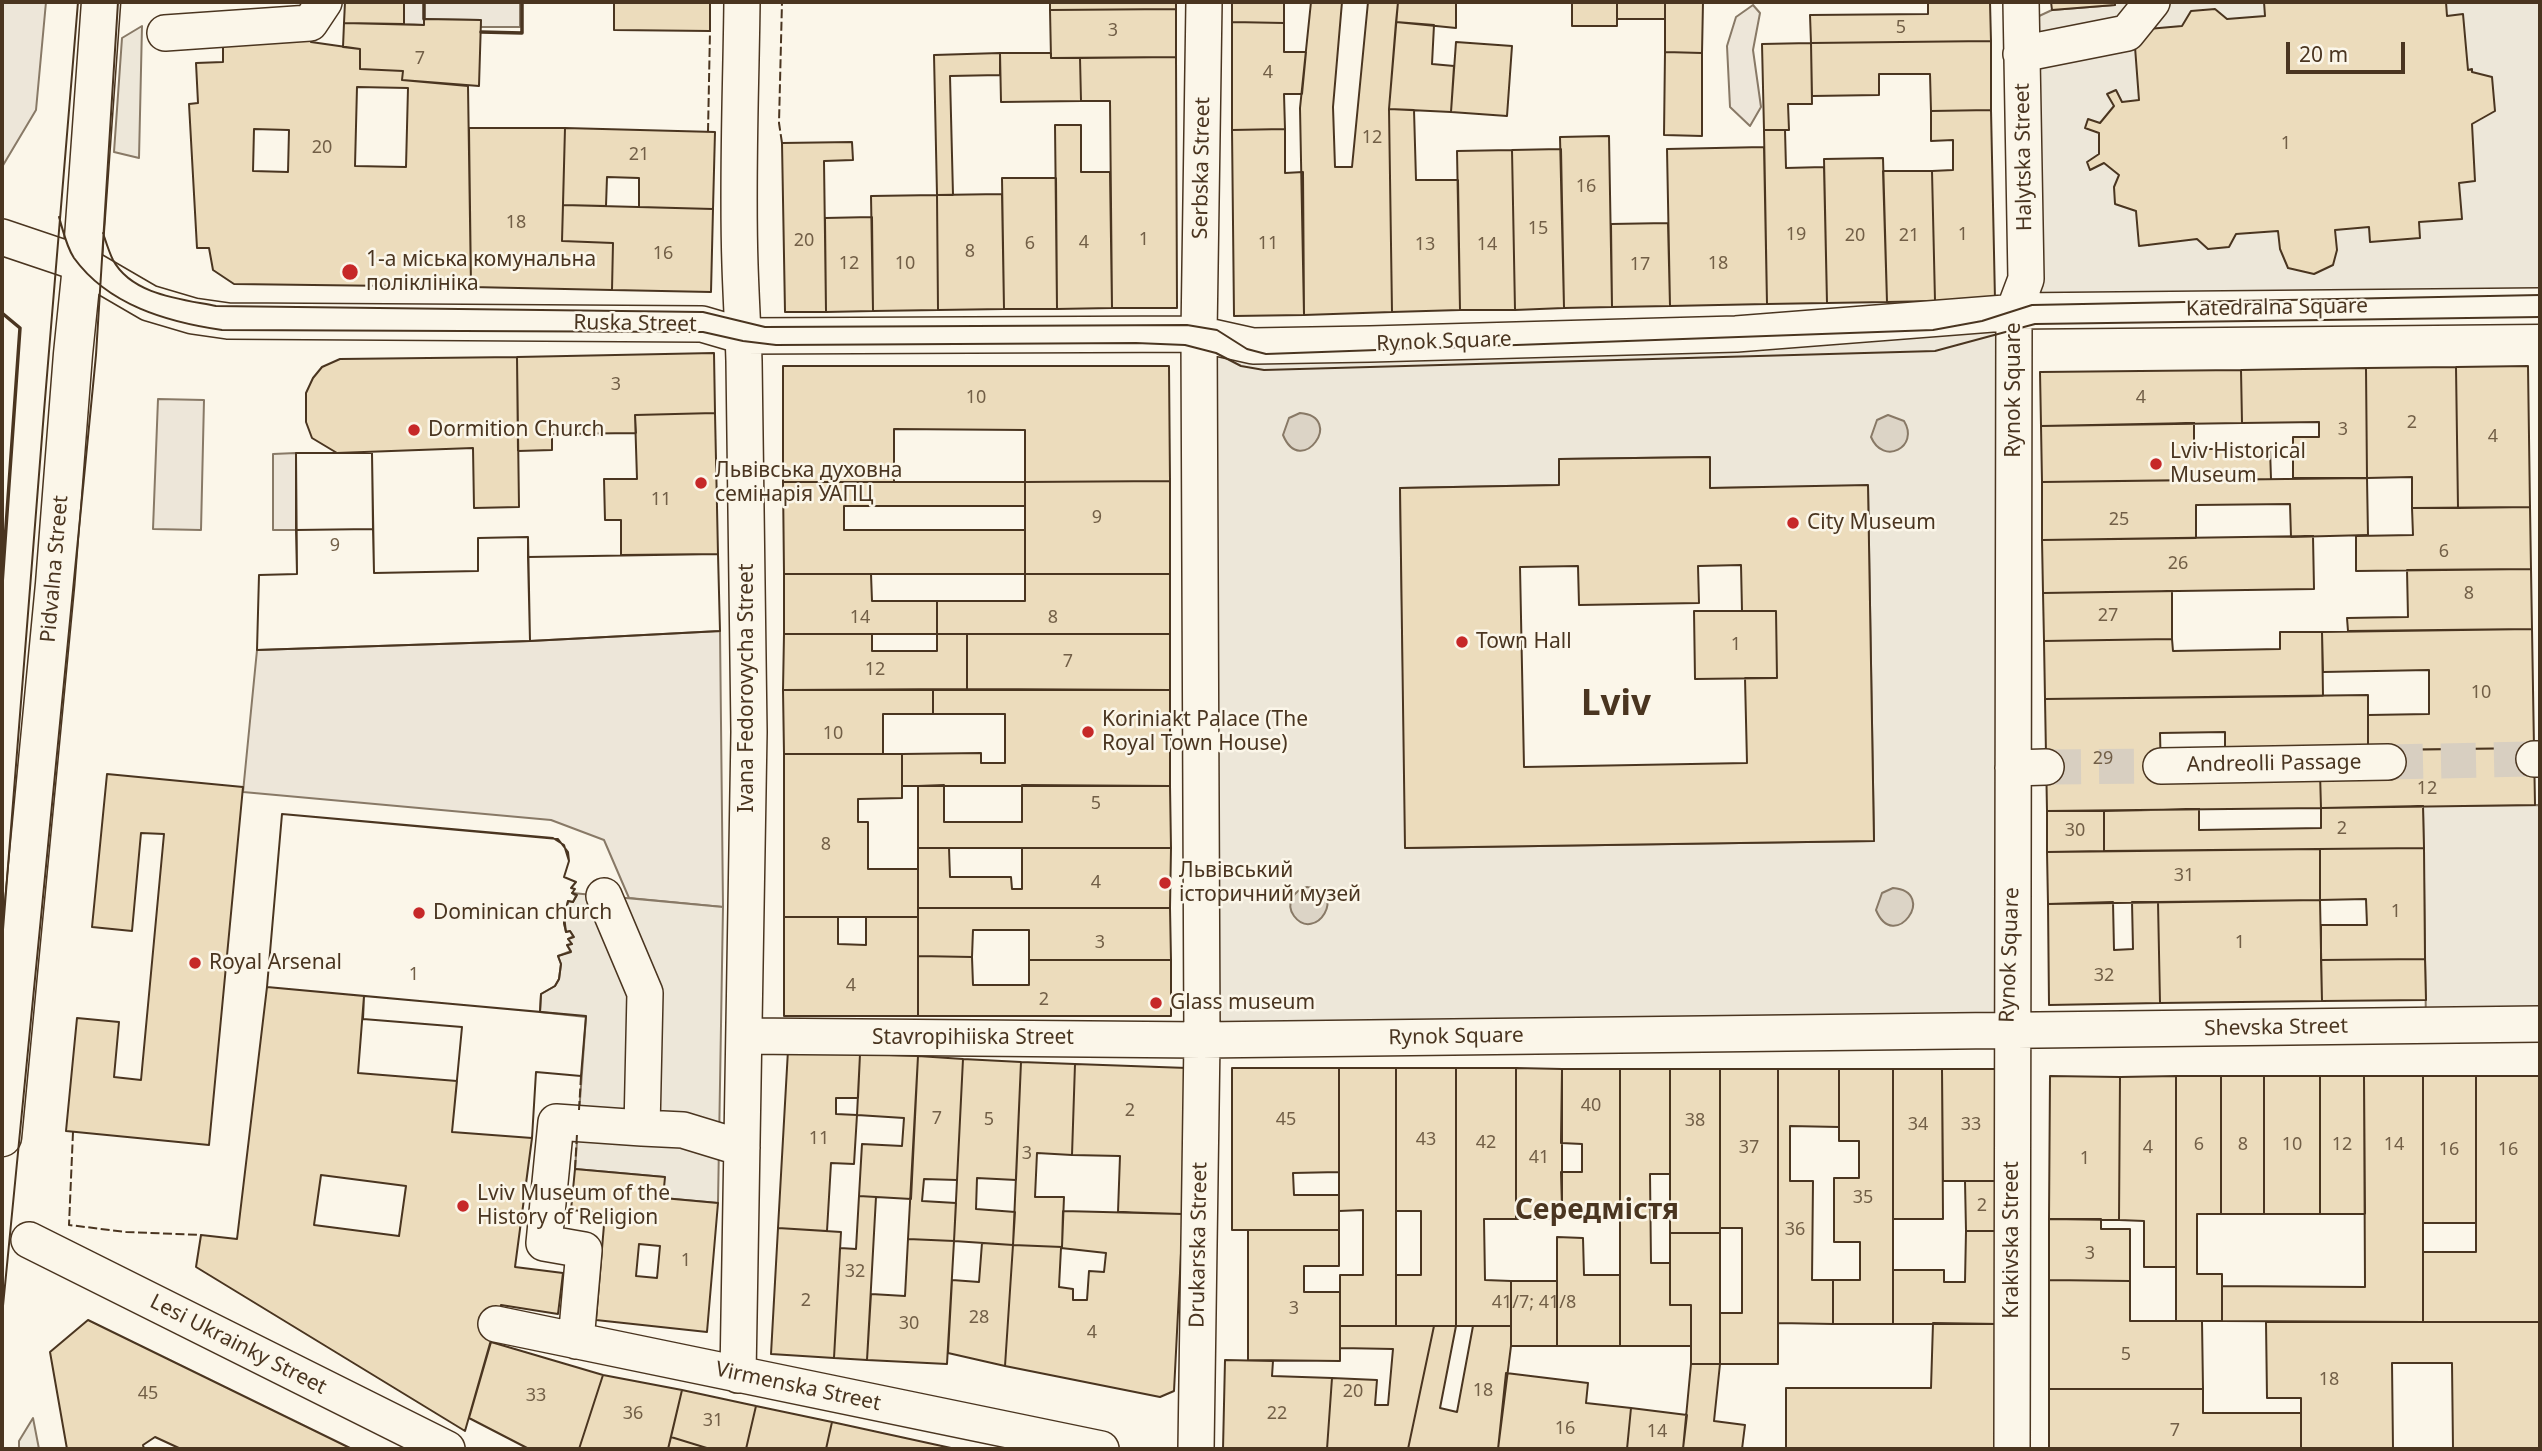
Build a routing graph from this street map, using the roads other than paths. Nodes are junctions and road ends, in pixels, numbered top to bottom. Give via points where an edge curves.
1 (101, 2) edge
2 (324, 2) edge
3 (742, 2) edge
4 (1204, 2) edge
5 (2021, 2) edge
6 (2152, 2) edge
7 (165, 33) dead end
8 (2021, 54) junction
9 (2, 237) edge
10 (82, 264) junction
11 (2540, 306) edge
12 (2014, 310) junction
13 (1199, 334) junction
14 (743, 336) junction
15 (2388, 762) tunnel mouth
16 (2161, 766) tunnel mouth
17 (604, 896) dead end
18 (2540, 1024) edge
19 (2012, 1031) junction
20 (744, 1036) junction
21 (1202, 1040) junction
22 (642, 1128) junction
23 (2, 1137) edge
24 (742, 1148) junction
25 (29, 1240) dead end
26 (496, 1324) dead end
27 (576, 1341) junction
28 (738, 1374) junction
29 (447, 1449) edge
30 (1101, 1449) edge
31 (1196, 1449) edge
32 (2011, 1449) edge

1 - 10 main road, Pidvalna Street
2 - 7 street via 310,23
3 - 14 street, Ivana Fedorovycha Street
4 - 13 street, Serbska Street
5 - 8 street, Halytska Street
6 - 8 street via 2127,33
8 - 12 street, Halytska Street via 2026,279
9 - 10 street, Ruska Street
10 - 14 street, Ruska Street via 149,303 228,321 702,324
10 - 23 main road, Pidvalna Street
11 - 12 street, Katedralna Square
12 - 13 street, Rynok Square via 1680,336 1253,346
12 - 19 street, Rynok Square via 2029,768
13 - 14 street, Ruska Street
13 - 21 street
14 - 20 street, Ivana Fedorovycha Street via 749,732
15 - 16 street, Andreolli Passage
17 - 22 street via 645,993
18 - 19 street, Shevska Street
19 - 21 street, Rynok Square
19 - 32 street, Krakivska Street
20 - 21 street, Stavropihiiska Street
20 - 24 street, Ivana Fedorovycha Street
21 - 31 street, Drukarska Street
22 - 24 street via 683,1130
22 - 27 street via 556,1122 544,1243 584,1250
24 - 28 street, Ivana Fedorovycha Street
25 - 29 street, Lesi Ukrainky Street
26 - 27 street, Virmenska Street
27 - 28 street, Virmenska Street
28 - 30 street, Virmenska Street

